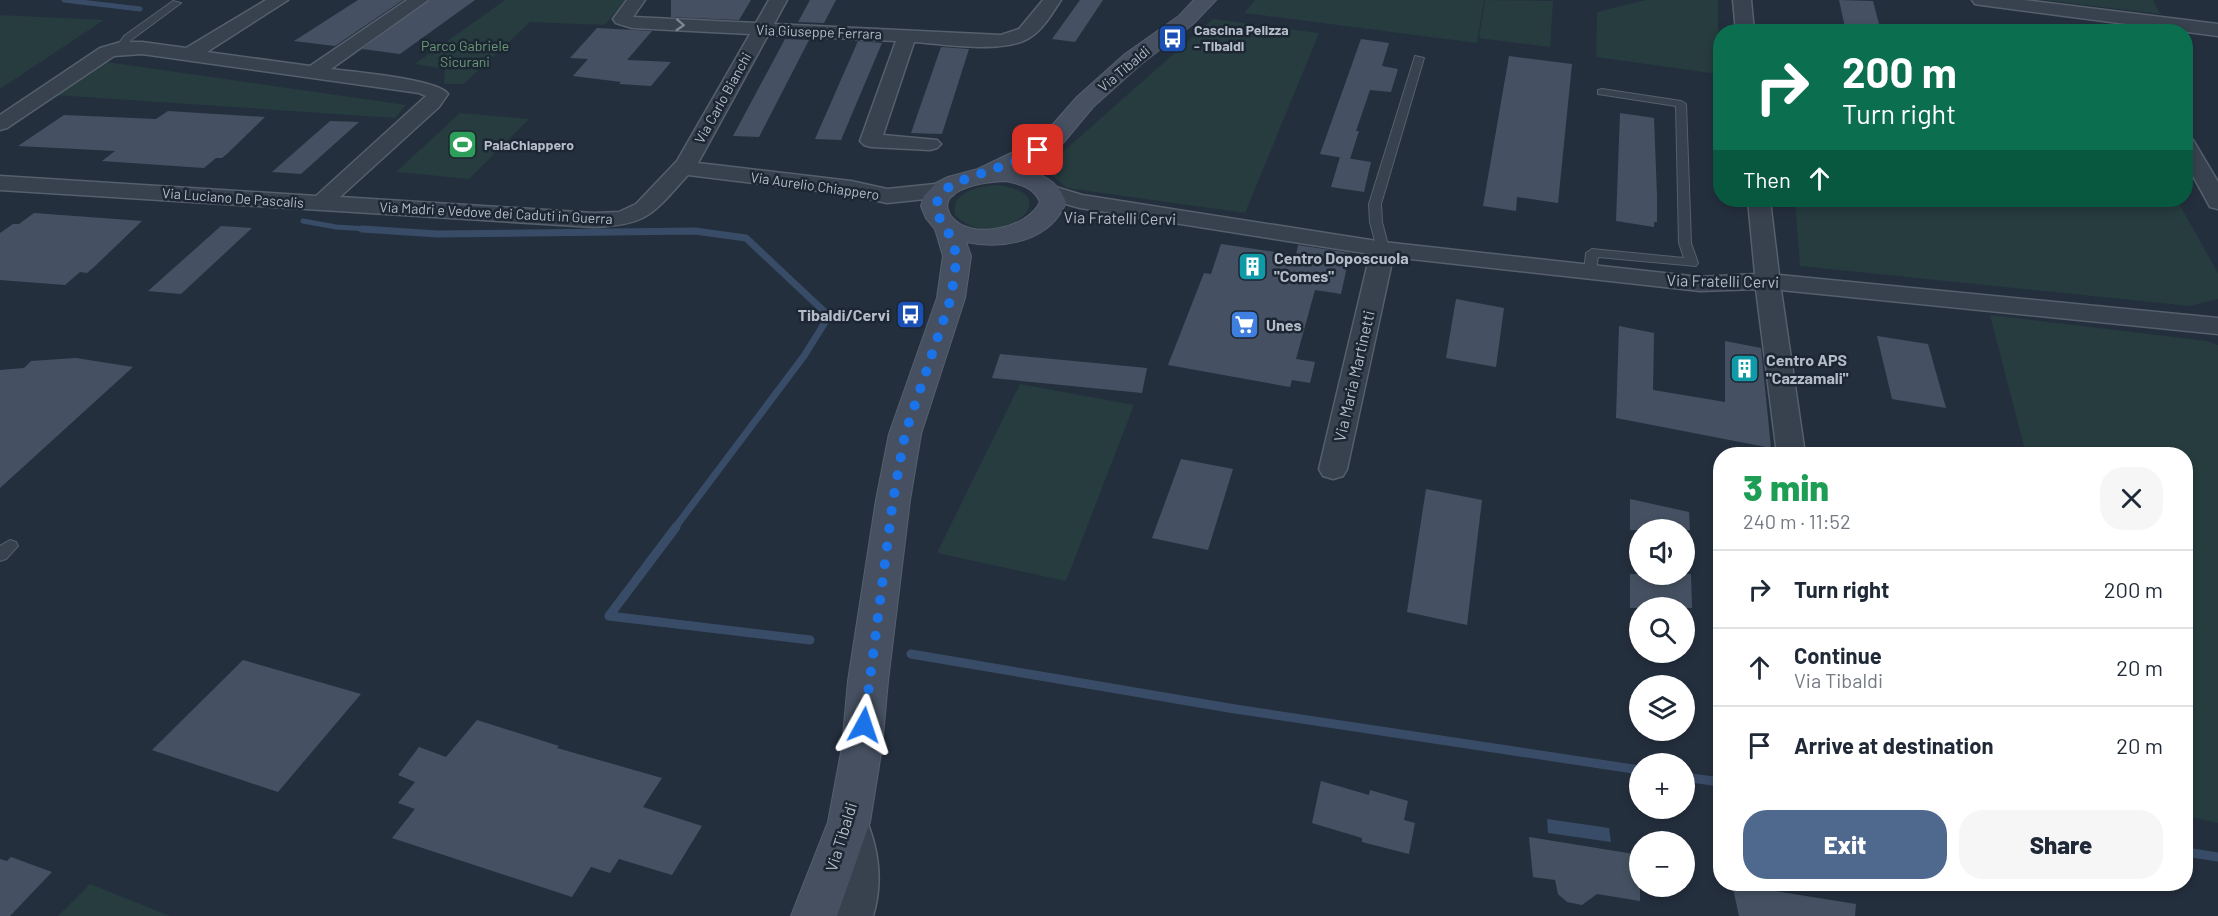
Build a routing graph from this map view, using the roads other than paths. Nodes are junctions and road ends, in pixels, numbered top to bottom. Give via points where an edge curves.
1 (279, 0) edge
2 (419, 0) edge
3 (636, 0) edge
4 (778, 0) edge
5 (1052, 0) edge
6 (1206, 0) edge
7 (1742, 0) edge
8 (1981, 0) edge
9 (176, 3) dead end
10 (1744, 24) edge
11 (2120, 24) edge
12 (2193, 28) edge
13 (762, 30) junction
14 (2218, 30) edge
15 (907, 35) junction
16 (121, 48) junction
17 (190, 54) junction
18 (1419, 58) dead end
19 (313, 73) junction
20 (1602, 92) dead end
21 (0, 124) edge
22 (930, 144) dead end
23 (1049, 144) junction
24 (2193, 157) edge
25 (686, 164) junction
26 (984, 174) junction
27 (0, 183) edge
28 (1046, 189) junction
29 (945, 190) junction
30 (887, 196) junction
31 (2218, 202) edge
32 (321, 203) junction
33 (1760, 207) edge
34 (1047, 218) junction
35 (1194, 219) junction
36 (943, 223) junction
37 (1020, 234) junction
38 (1383, 249) junction
39 (1590, 273) junction
40 (1768, 281) junction
41 (951, 298) junction
42 (2218, 326) edge
43 (1790, 447) edge
44 (1333, 469) dead end
45 (849, 822) junction
46 (814, 916) edge
47 (853, 916) edge

1 - 17 street
2 - 19 street
3 -> 13 street, Via Giuseppe Ferrara via 622,19
4 - 13 street, Via Carlo Bianchi
5 - 15 street, Via Giuseppe Ferrara via 1026,34 1016,39
6 - 23 street, Via Tibaldi via 1085,102
7 - 10 street
8 - 11 street
9 - 16 lane via 127,38
12 - 14 street
13 - 15 street, Via Giuseppe Ferrara
13 - 25 street, Via Carlo Bianchi
15 - 22 street via 871,141
16 - 17 street, Via Luciano De Pascalis
16 - 21 street via 107,52
17 - 19 street, Via Luciano De Pascalis
18 - 38 lane via 1375,204
19 - 32 street, Via Luciano De Pascalis via 432,89 438,94
20 - 39 lane via 1681,104 1685,243 1692,263 1592,253
23 - 26 street, Via Tibaldi
23 - 28 street, Via Tibaldi via 1041,165
24 - 31 street
25 - 30 street, Via Aurelio Chiappero via 710,172
25 - 32 street, Via Madri e Vedove dei Caduti in Guerra via 644,208 623,219
26 - 28 street via 1017,174
26 - 29 street via 962,179
27 - 32 street, Via Luciano De Pascalis
28 - 34 street via 1053,205
28 - 35 street, Via Fratelli Cervi via 1080,201
29 - 30 street, Via Aurelio Chiappero
29 - 36 street via 937,202 937,215
30 - 36 street
33 - 40 street
34 - 35 street, Via Fratelli Cervi via 1078,214
34 - 37 street
35 - 38 street, Via Fratelli Cervi
36 - 37 street via 980,237
36 - 41 street, Via Tibaldi via 957,256
37 - 41 street, Via Tibaldi via 985,256
38 - 39 street, Via Fratelli Cervi
38 - 44 street, Via Maria Martinetti
39 - 40 street, Via Fratelli Cervi via 1700,284
40 - 42 street, Via Fratelli Cervi
40 - 43 street
41 - 45 street, Via Tibaldi via 905,434
45 - 46 street, Via Tibaldi
45 - 47 street via 861,864 859,898

